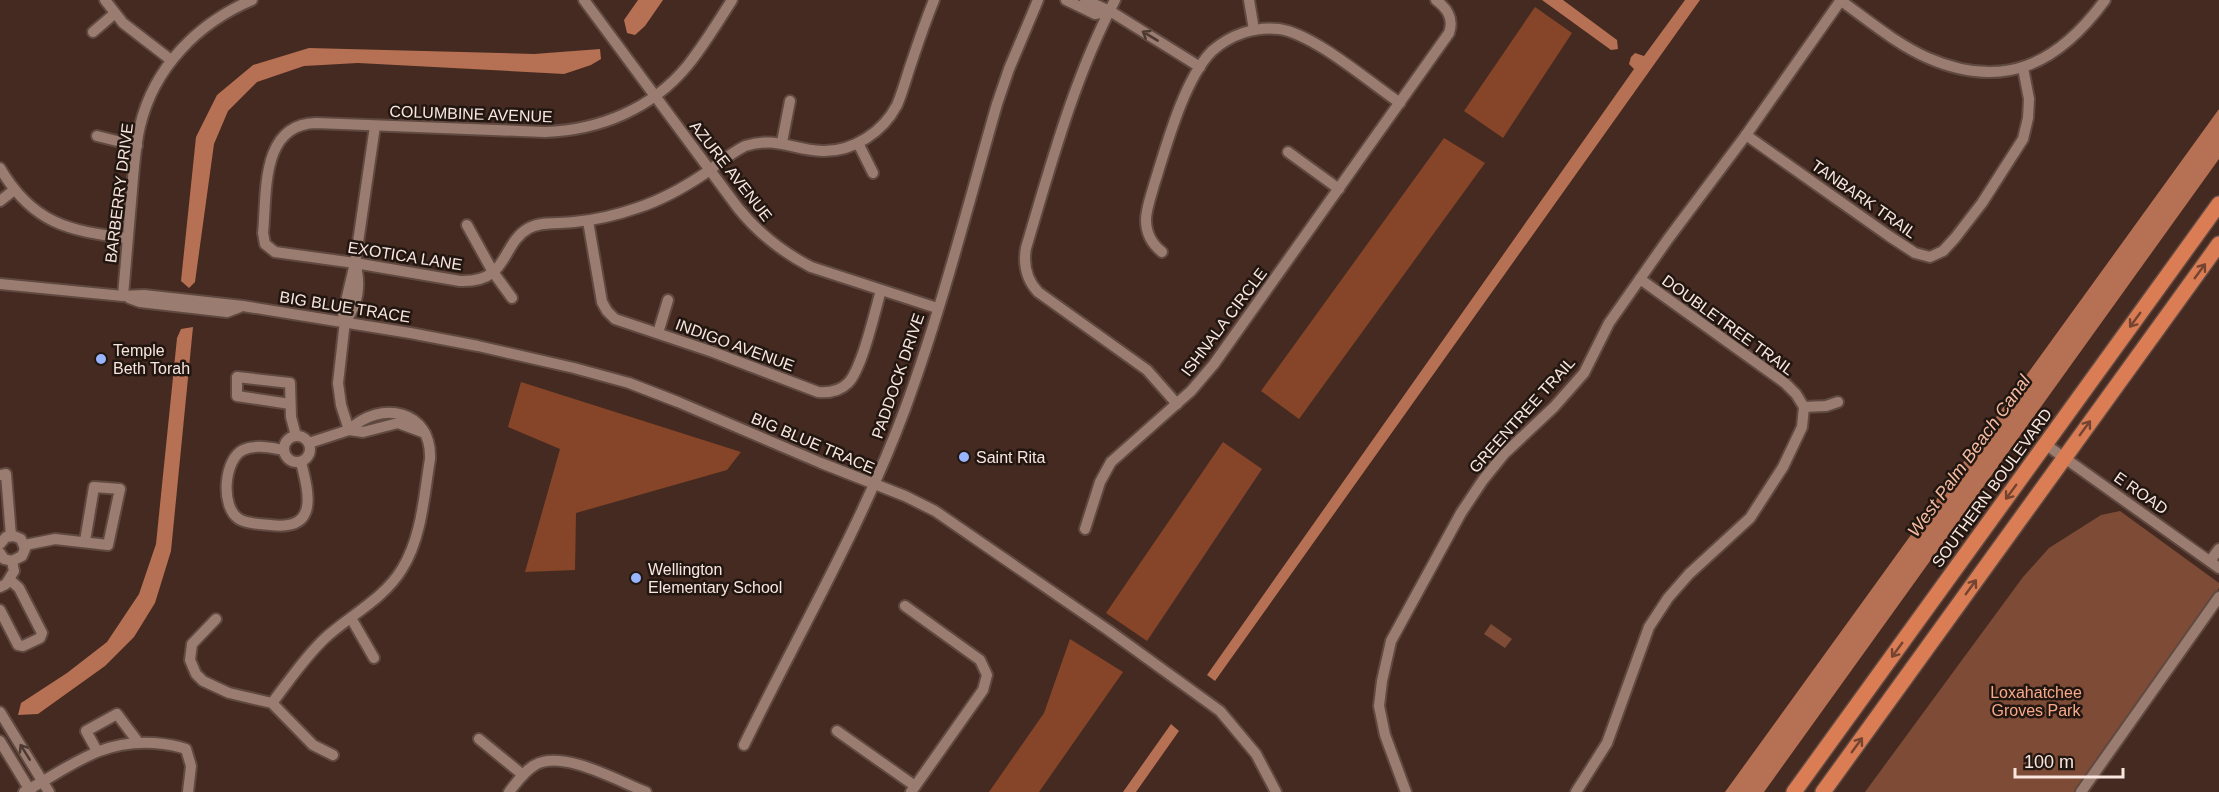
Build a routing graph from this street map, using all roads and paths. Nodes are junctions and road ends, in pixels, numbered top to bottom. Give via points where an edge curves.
1 (105, 0) edge
2 (252, 0) edge
3 (584, 0) edge
4 (732, 0) edge
5 (934, 0) edge
6 (1038, 0) edge
7 (1066, 0) edge
8 (1085, 0) edge
9 (1115, 0) edge
10 (1249, 0) edge
11 (1436, 0) edge
12 (1840, 0) edge
13 (2105, 0) edge
14 (1110, 11) junction
15 (114, 14) junction
16 (1254, 30) junction
17 (93, 32) dead end
18 (171, 60) junction
19 (1200, 67) junction
20 (2023, 68) junction
21 (655, 96) junction
22 (790, 100) dead end
23 (1400, 103) junction
24 (375, 126) junction
25 (1746, 135) junction
26 (97, 136) dead end
27 (782, 142) junction
28 (858, 143) junction
29 (137, 146) junction
30 (1288, 152) dead end
31 (0, 168) edge
32 (710, 170) junction
33 (873, 172) dead end
34 (14, 189) junction
35 (1339, 189) junction
36 (0, 201) edge
37 (2219, 204) edge
38 (588, 221) junction
39 (467, 225) dead end
40 (128, 238) junction
41 (2219, 244) edge
42 (275, 252) joint
43 (1162, 252) dead end
44 (355, 263) junction
45 (493, 272) junction
46 (1640, 279) junction
47 (0, 284) edge
48 (881, 290) junction
49 (123, 296) junction
50 (512, 298) dead end
51 (668, 300) dead end
52 (937, 308) junction
53 (345, 321) junction
54 (658, 333) junction
55 (1838, 402) dead end
56 (290, 404) junction
57 (1177, 404) junction
58 (1804, 407) junction
59 (350, 430) junction
60 (425, 433) junction
61 (296, 436) junction
62 (309, 443) junction
63 (2045, 444) junction
64 (284, 450) junction
65 (2064, 458) junction
66 (301, 462) junction
67 (818, 462) junction
68 (0, 475) edge
69 (873, 485) junction
70 (866, 500) junction
71 (4, 502) edge
72 (1085, 529) dead end
73 (10, 536) junction
74 (86, 542) junction
75 (0, 544) edge
76 (24, 545) junction
77 (2219, 549) edge
78 (0, 553) edge
79 (12, 561) junction
80 (2215, 564) edge
81 (10, 580) junction
82 (0, 586) edge
83 (2219, 597) edge
84 (905, 606) dead end
85 (0, 610) edge
86 (351, 618) junction
87 (216, 619) dead end
88 (374, 658) dead end
89 (272, 703) junction
90 (0, 712) edge
91 (837, 731) dead end
92 (479, 739) dead end
93 (0, 741) edge
94 (138, 742) junction
95 (744, 745) dead end
96 (97, 751) junction
97 (333, 755) dead end
98 (523, 775) junction
99 (43, 782) junction
100 (913, 789) edge
101 (28, 791) edge
102 (49, 792) edge
103 (188, 792) edge
104 (509, 792) edge
105 (646, 792) edge
106 (1276, 792) edge
107 (1406, 792) edge
108 (1576, 792) edge
109 (1794, 792) edge
110 (1822, 792) edge
111 (2081, 792) edge

1 - 15 street
2 - 18 street, BARBERRY DRIVE via 203,27
3 - 21 street, AZURE AVENUE
4 - 21 street, COLUMBINE AVENUE via 687,66
5 - 28 street via 896,107 882,126
6 - 52 street, PADDOCK DRIVE via 997,104
7 - 14 street via 1095,14
8 - 14 street
9 - 14 street, ISHNALA CIRCLE
10 - 16 street
11 - 23 street, ISHNALA CIRCLE via 1450,17 1449,33
12 - 20 street via 1926,58 1977,74
12 - 25 street, GREENTREE TRAIL
13 - 20 street via 2074,36 2051,54
19 -> 14 street
14 - 57 street, ISHNALA CIRCLE via 1070,105 1026,248 1026,269 1038,292 1147,370
15 - 17 street
15 - 18 street
16 - 19 street via 1222,43
16 - 23 street via 1290,31 1311,40
18 - 29 street, BARBERRY DRIVE via 152,93
19 - 43 street via 1168,140 1146,212 1147,232
20 - 25 street, TANBARK TRAIL via 2029,99 2023,139 1955,238 1943,251 1930,257 1915,253 1889,236
21 - 24 street, COLUMBINE AVENUE via 612,120 565,131
21 - 32 street, AZURE AVENUE
22 - 27 street
23 - 35 street, ISHNALA CIRCLE
24 - 42 street, COLUMBINE AVENUE via 305,124 278,141 270,161 263,233 265,244
24 - 44 street
25 - 46 street, GREENTREE TRAIL
26 - 29 street
27 - 28 street via 823,151
27 - 32 street via 745,146
28 - 33 street
29 - 40 street, BARBERRY DRIVE
30 - 35 street
31 - 34 street
32 - 38 street via 650,203
32 - 48 street, AZURE AVENUE via 747,219 776,246 811,267
34 - 36 street
34 - 40 street via 34,209 57,223 85,232
35 - 57 street, ISHNALA CIRCLE via 1214,364
37 -> 63 highway, SOUTHERN BOULEVARD
38 - 45 street via 528,229
38 - 54 street, INDIGO AVENUE via 604,307 620,321
39 - 45 street
40 - 49 street, BARBERRY DRIVE
65 -> 41 highway
42 - 44 street, EXOTICA LANE
44 - 45 street, EXOTICA LANE via 460,281
44 - 53 street via 359,278 354,311
45 - 50 street
46 - 58 street, DOUBLETREE TRAIL via 1785,383
46 - 107 street, GREENTREE TRAIL via 1609,323 1584,373 1483,480 1391,641 1379,706
47 - 49 street, BIG BLUE TRACE
48 - 52 street, AZURE AVENUE
48 - 54 street, INDIGO AVENUE via 855,374 844,386 829,392 813,390
49 - 53 street, BIG BLUE TRACE via 140,302 227,312 243,306
51 - 54 street
52 - 69 street, PADDOCK DRIVE via 904,410
53 - 59 street via 338,383
53 - 67 street, BIG BLUE TRACE via 478,346 629,383
55 - 58 street
56 - 56 street via 290,383 237,377 237,396
56 - 61 street
57 - 72 street via 1111,462 1100,482
58 - 108 street via 1802,427 1783,467 1749,518 1689,574 1649,627 1607,743
59 - 60 street via 363,432 398,423
59 - 60 street via 358,422 377,415 397,413 414,418
59 - 62 street
60 - 86 street via 430,459 412,548 393,583
61 - 62 street
61 - 64 street via 286,442
62 - 66 street via 309,454
63 - 65 street, E ROAD
63 -> 109 highway, SOUTHERN BOULEVARD
64 - 66 street via 290,460
64 - 66 street via 254,446 233,459 226,498 239,519 284,527 296,522 309,502
65 - 80 street, E ROAD
110 -> 65 highway
67 - 69 street, BIG BLUE TRACE
67 - 70 street via 823,470 859,486
68 - 71 street via 6,474
69 - 70 street, PADDOCK DRIVE
69 - 106 street, BIG BLUE TRACE via 935,512 1220,711 1256,754
70 - 95 street, PADDOCK DRIVE
71 - 73 street
73 - 75 street
73 - 76 street via 18,537
74 - 74 street via 108,545 120,489 94,487
74 - 76 street via 55,539
76 - 79 street via 22,556
77 - 80 street
78 - 79 street
79 - 81 street via 14,571
81 - 82 street
81 - 85 street via 19,588 42,633 40,639 18,645
83 - 111 street
84 - 100 street via 980,660 987,675 983,690
86 - 88 street
86 - 89 street via 311,652
87 - 89 street via 192,644 190,660 196,674 229,693
89 - 97 street via 314,745
99 -> 90 street
91 - 100 street
92 - 98 street
93 - 101 street
94 - 96 street
94 - 96 street via 117,714 86,731
94 - 103 street via 174,744 186,749 191,766
96 - 99 street
98 - 104 street
98 - 105 street via 540,762 561,759
99 - 101 street
99 - 102 street

